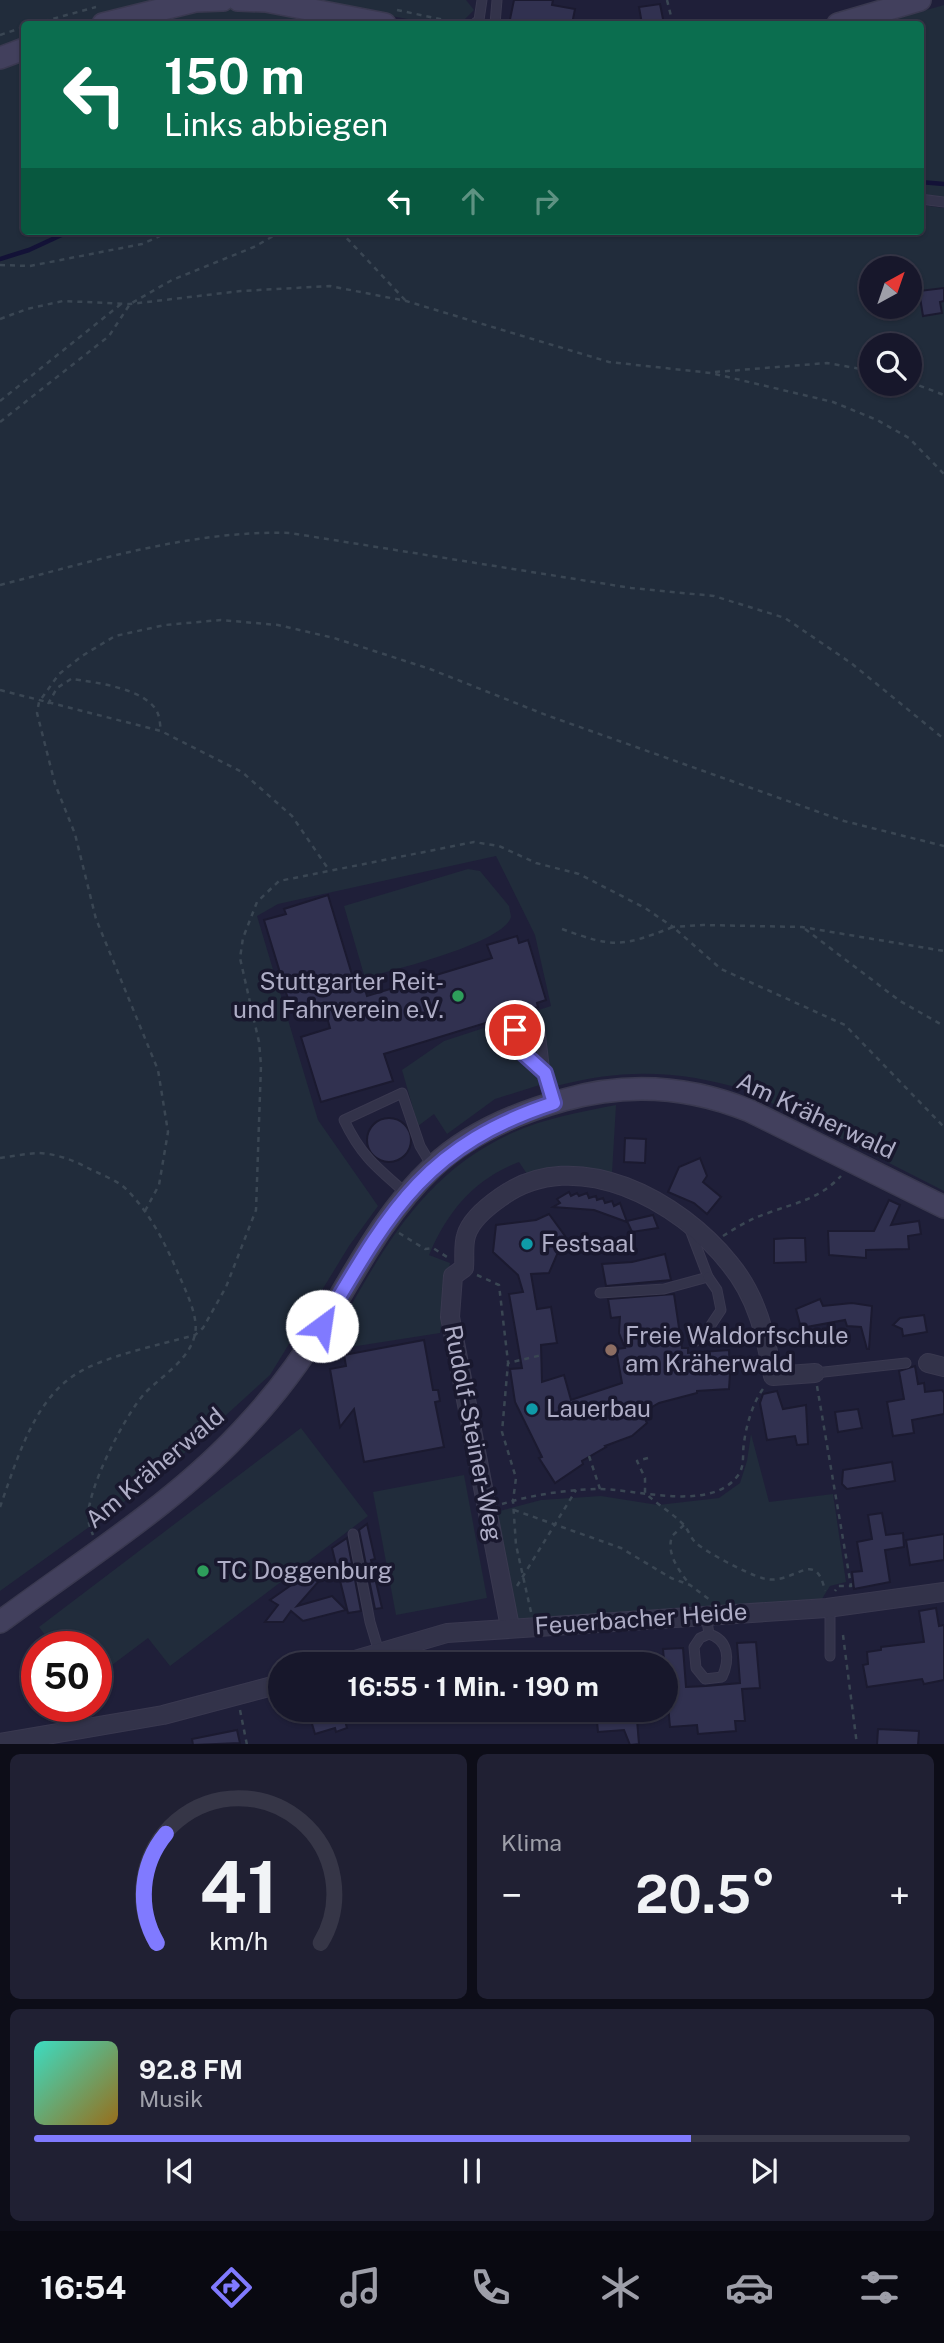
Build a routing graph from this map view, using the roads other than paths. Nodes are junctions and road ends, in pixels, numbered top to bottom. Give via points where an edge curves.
1 (223, 0) edge
2 (238, 0) edge
3 (482, 0) edge
4 (497, 0) edge
5 (920, 0) edge
6 (100, 15) edge
7 (390, 17) edge
8 (476, 21) edge
9 (495, 21) edge
10 (848, 21) edge
11 (21, 49) edge
12 (0, 58) edge
13 (924, 200) edge
14 (944, 202) edge
15 (545, 1073) junction
16 (554, 1103) junction
17 (433, 1167) junction
18 (408, 1195) junction
19 (944, 1207) edge
20 (687, 1222) junction
21 (708, 1277) junction
22 (600, 1293) dead end
23 (696, 1340) dead end
24 (906, 1363) dead end
25 (815, 1373) joint
26 (353, 1534) dead end
27 (944, 1592) edge
28 (833, 1605) junction
29 (710, 1615) junction
30 (0, 1622) edge
31 (510, 1628) junction
32 (709, 1634) junction
33 (379, 1652) joint
34 (830, 1656) dead end
35 (268, 1688) edge
36 (0, 1743) edge

1 - 6 main road
2 - 7 main road
3 - 8 lane
4 - 9 lane
5 - 10 main road
11 - 12 main road
13 - 14 lane
15 - 15 lane via 539,1023 526,1024 515,1030 524,1054
15 - 16 lane
16 - 17 main road, Am Kräherwald via 502,1122
16 - 19 main road, Am Kräherwald via 584,1094 649,1088 720,1098
17 - 18 main road, Am Kräherwald
17 - 18 lane via 420,1146 402,1093 344,1120 356,1146
18 - 30 main road, Am Kräherwald via 372,1240 285,1382 208,1464
20 - 21 lane
20 - 25 street, Rudolf-Steiner-Weg via 732,1265 755,1303 773,1377
20 - 31 street, Rudolf-Steiner-Weg via 651,1200 600,1179 576,1175 528,1181 491,1203 466,1236 464,1268 453,1276 450,1317
21 - 22 lane via 664,1289
21 - 23 lane via 718,1290 721,1310
24 - 25 lane
26 - 33 lane
27 - 28 street, Feuerbacher Heide
28 - 29 street, Feuerbacher Heide
28 - 34 lane
29 - 31 street, Feuerbacher Heide
29 - 32 lane
31 - 33 street, Feuerbacher Heide via 447,1633
32 - 32 lane via 694,1647 696,1668 705,1679 722,1677 727,1666 725,1644
35 - 36 street via 163,1715

